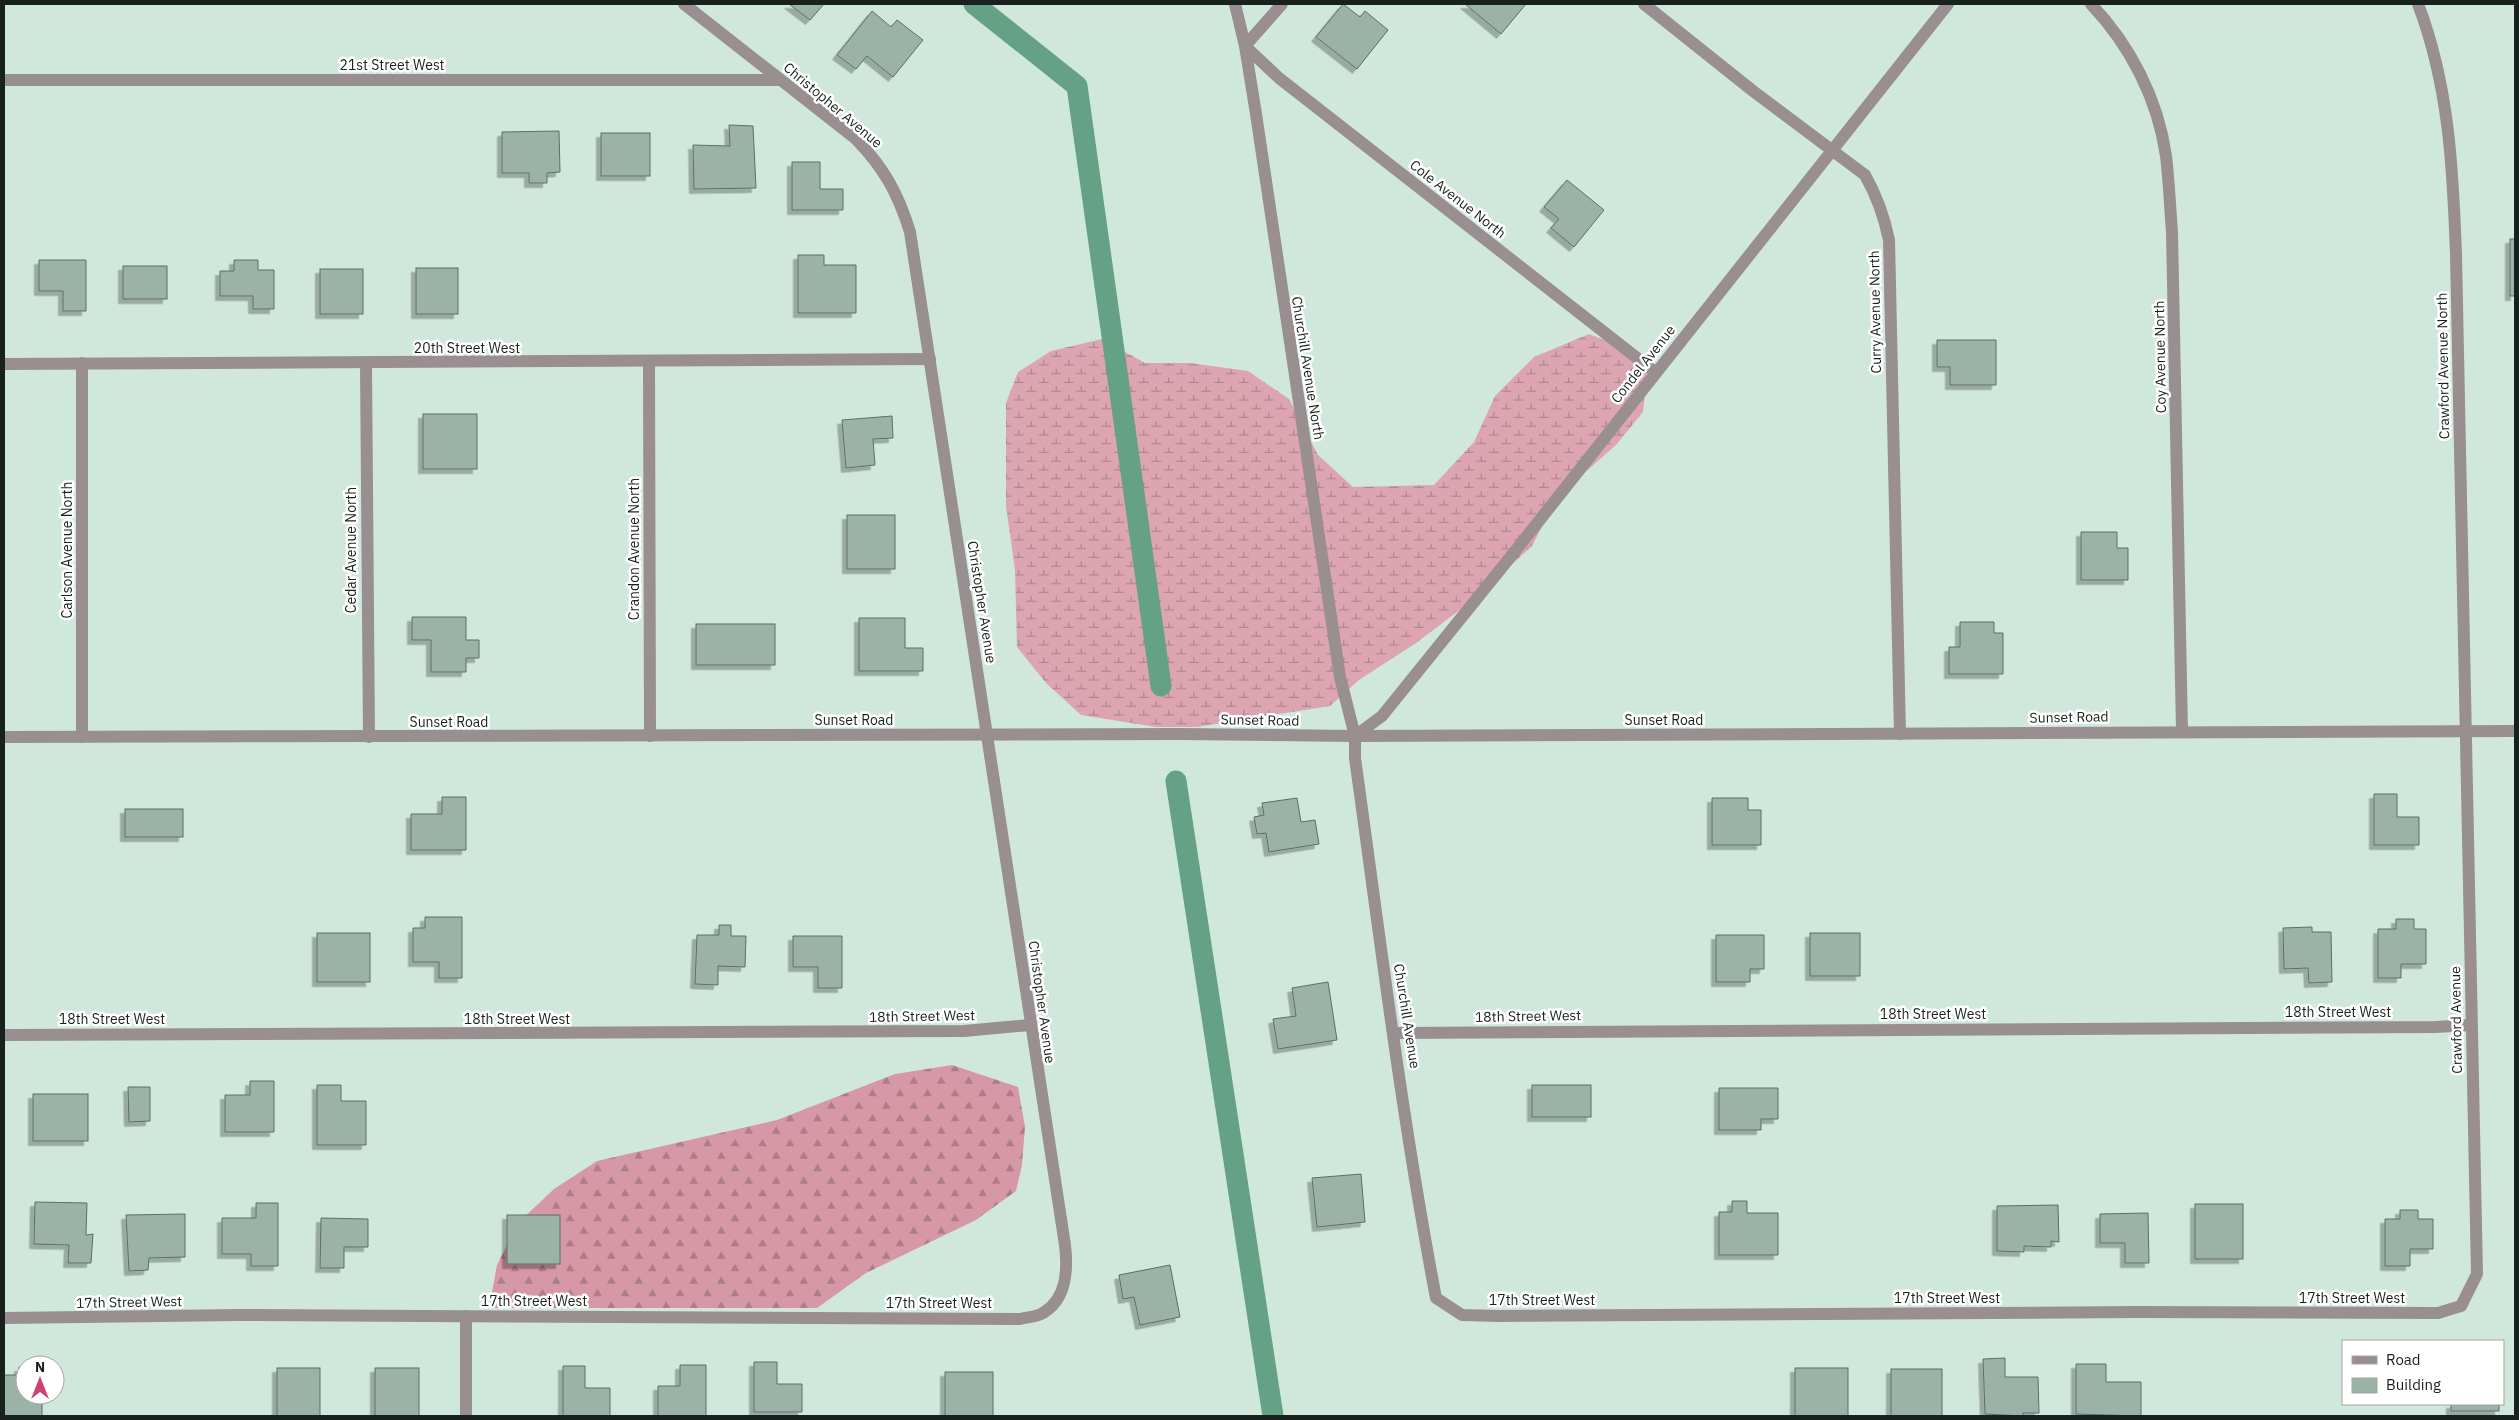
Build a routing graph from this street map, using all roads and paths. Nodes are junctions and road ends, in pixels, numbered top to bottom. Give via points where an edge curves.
1 (684, 4) edge
2 (1235, 4) edge
3 (1282, 4) edge
4 (1644, 4) edge
5 (1948, 4) edge
6 (2091, 4) edge
7 (2418, 4) edge
8 (1245, 46) junction
9 (4, 80) edge
10 (780, 80) junction
11 (1831, 150) junction
12 (930, 359) junction
13 (649, 362) junction
14 (82, 363) junction
15 (366, 363) junction
16 (4, 364) edge
17 (1655, 372) junction
18 (2182, 731) junction
19 (2465, 731) junction
20 (2515, 731) edge
21 (1900, 734) junction
22 (986, 735) junction
23 (650, 736) junction
24 (1355, 736) junction
25 (4, 737) edge
26 (82, 737) junction
27 (369, 737) junction
28 (1030, 1025) junction
29 (2471, 1025) junction
30 (1394, 1032) junction
31 (4, 1034) edge
32 (1436, 1298) joint
33 (1059, 1299) joint
34 (2461, 1306) joint
35 (466, 1316) junction
36 (4, 1318) edge
37 (466, 1416) edge

1 - 10 street, Christopher Avenue
2 - 8 street, Churchill Avenue North
3 - 8 street
4 - 11 street, Curry Avenue North
5 - 11 street, Condel Avenue
6 - 18 street, Coy Avenue North via 2114,30 2142,76 2161,128 2166,156 2172,232
7 - 19 street, Crawford Avenue North via 2437,62 2453,170
8 - 17 street, Cole Avenue North via 1279,78
8 - 24 street, Churchill Avenue North via 1340,677
9 - 10 street, 21st Street West
10 - 12 street, Christopher Avenue via 856,139 890,180 910,232
11 - 17 street, Condel Avenue
11 - 21 street, Curry Avenue North via 1865,175 1876,195 1889,240
12 - 13 street, 20th Street West
12 - 22 street, Christopher Avenue
13 - 15 street, 20th Street West
13 - 23 street, Crandon Avenue North
14 - 15 street, 20th Street West
14 - 16 street, 20th Street West
14 - 26 street, Carlson Avenue North
15 - 27 street, Cedar Avenue North
17 - 24 street, Condel Avenue via 1382,716
18 - 19 street, Sunset Road
18 - 21 street, Sunset Road
19 - 20 street, Sunset Road
19 - 29 street, Crawford Avenue
21 - 24 street, Sunset Road
22 - 23 street, Sunset Road
22 - 24 street, Sunset Road
22 - 28 street, Christopher Avenue
23 - 27 street, Sunset Road
24 - 30 street, Churchill Avenue via 1355,758
25 - 26 street, Sunset Road
26 - 27 street, Sunset Road
28 - 31 street, 18th Street West via 964,1032
28 - 33 street, Christopher Avenue via 1068,1268
29 - 30 street, 18th Street West
29 - 34 street, Crawford Avenue via 2477,1274
30 - 32 street, Churchill Avenue
32 - 34 street, 17th Street West via 1462,1315 1500,1316 2128,1312 2438,1314
33 - 35 street, 17th Street West via 1042,1314 1020,1319
35 - 36 street, 17th Street West
35 - 37 street

